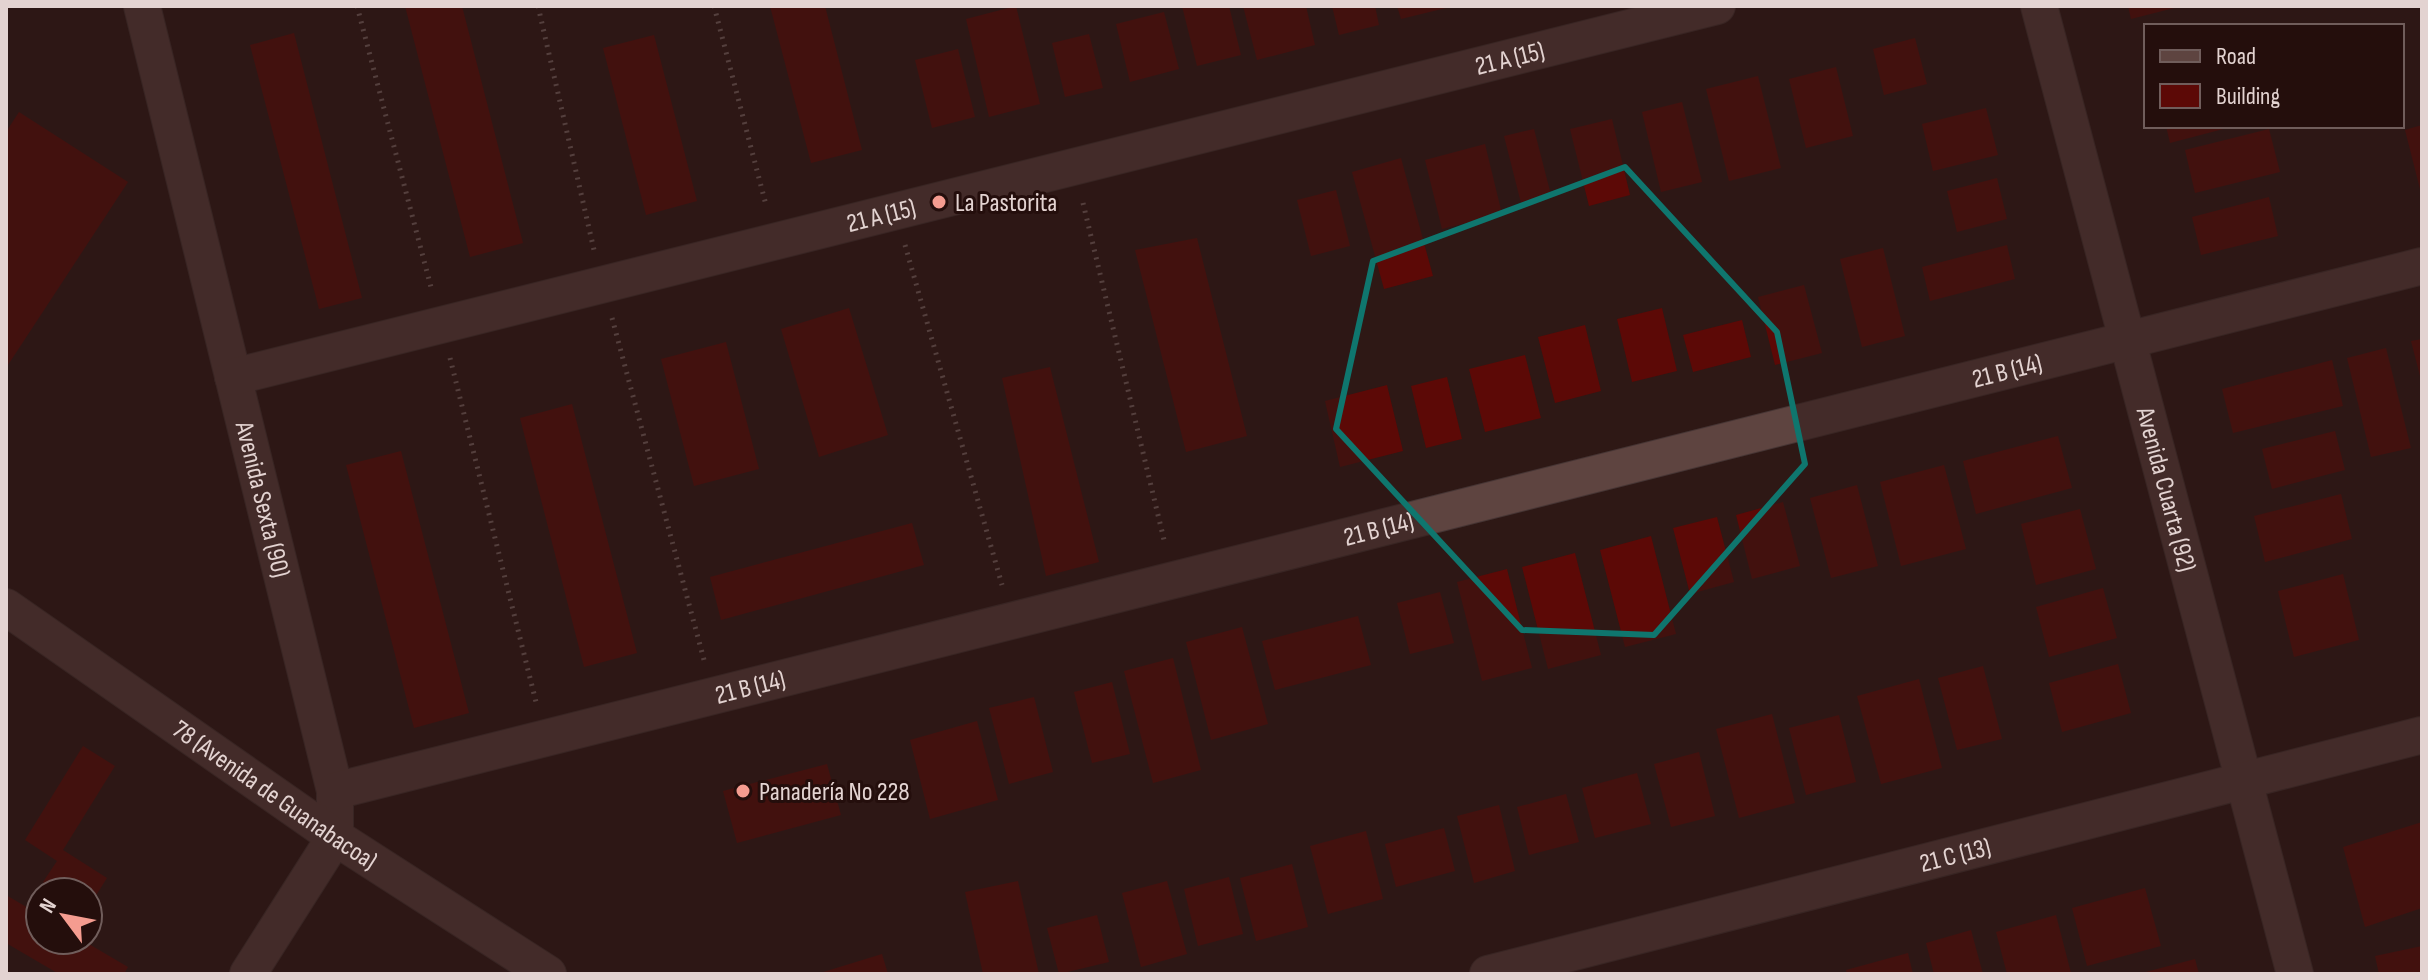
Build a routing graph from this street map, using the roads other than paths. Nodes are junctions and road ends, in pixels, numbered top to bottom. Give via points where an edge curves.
1 (142, 6) edge
2 (1717, 6) edge
3 (2039, 6) edge
4 (2422, 266) edge
5 (2127, 340) junction
6 (233, 377) junction
7 (6, 607) edge
8 (2422, 735) edge
9 (2244, 781) junction
10 (335, 791) junction
11 (335, 837) junction
12 (248, 974) edge
13 (548, 974) edge
14 (1488, 974) edge
15 (2295, 974) edge

1 - 6 street, Avenida Sexta (90)
2 - 6 street, 21 A (15)
3 - 5 street, Avenida Cuarta (92)
4 - 5 street, 21 B (14)
5 - 9 street, Avenida Cuarta (92)
5 - 10 street, 21 B (14)
6 - 10 street, Avenida Sexta (90)
7 - 11 street, 78 (Avenida de Guanabacoa)
8 - 9 street, 21 C (13)
9 - 14 street, 21 C (13)
9 - 15 street, Avenida Cuarta (92)
10 - 11 street, Avenida Sexta (90)
11 - 12 street
11 - 13 street, 78 (Avenida de Guanabacoa)

